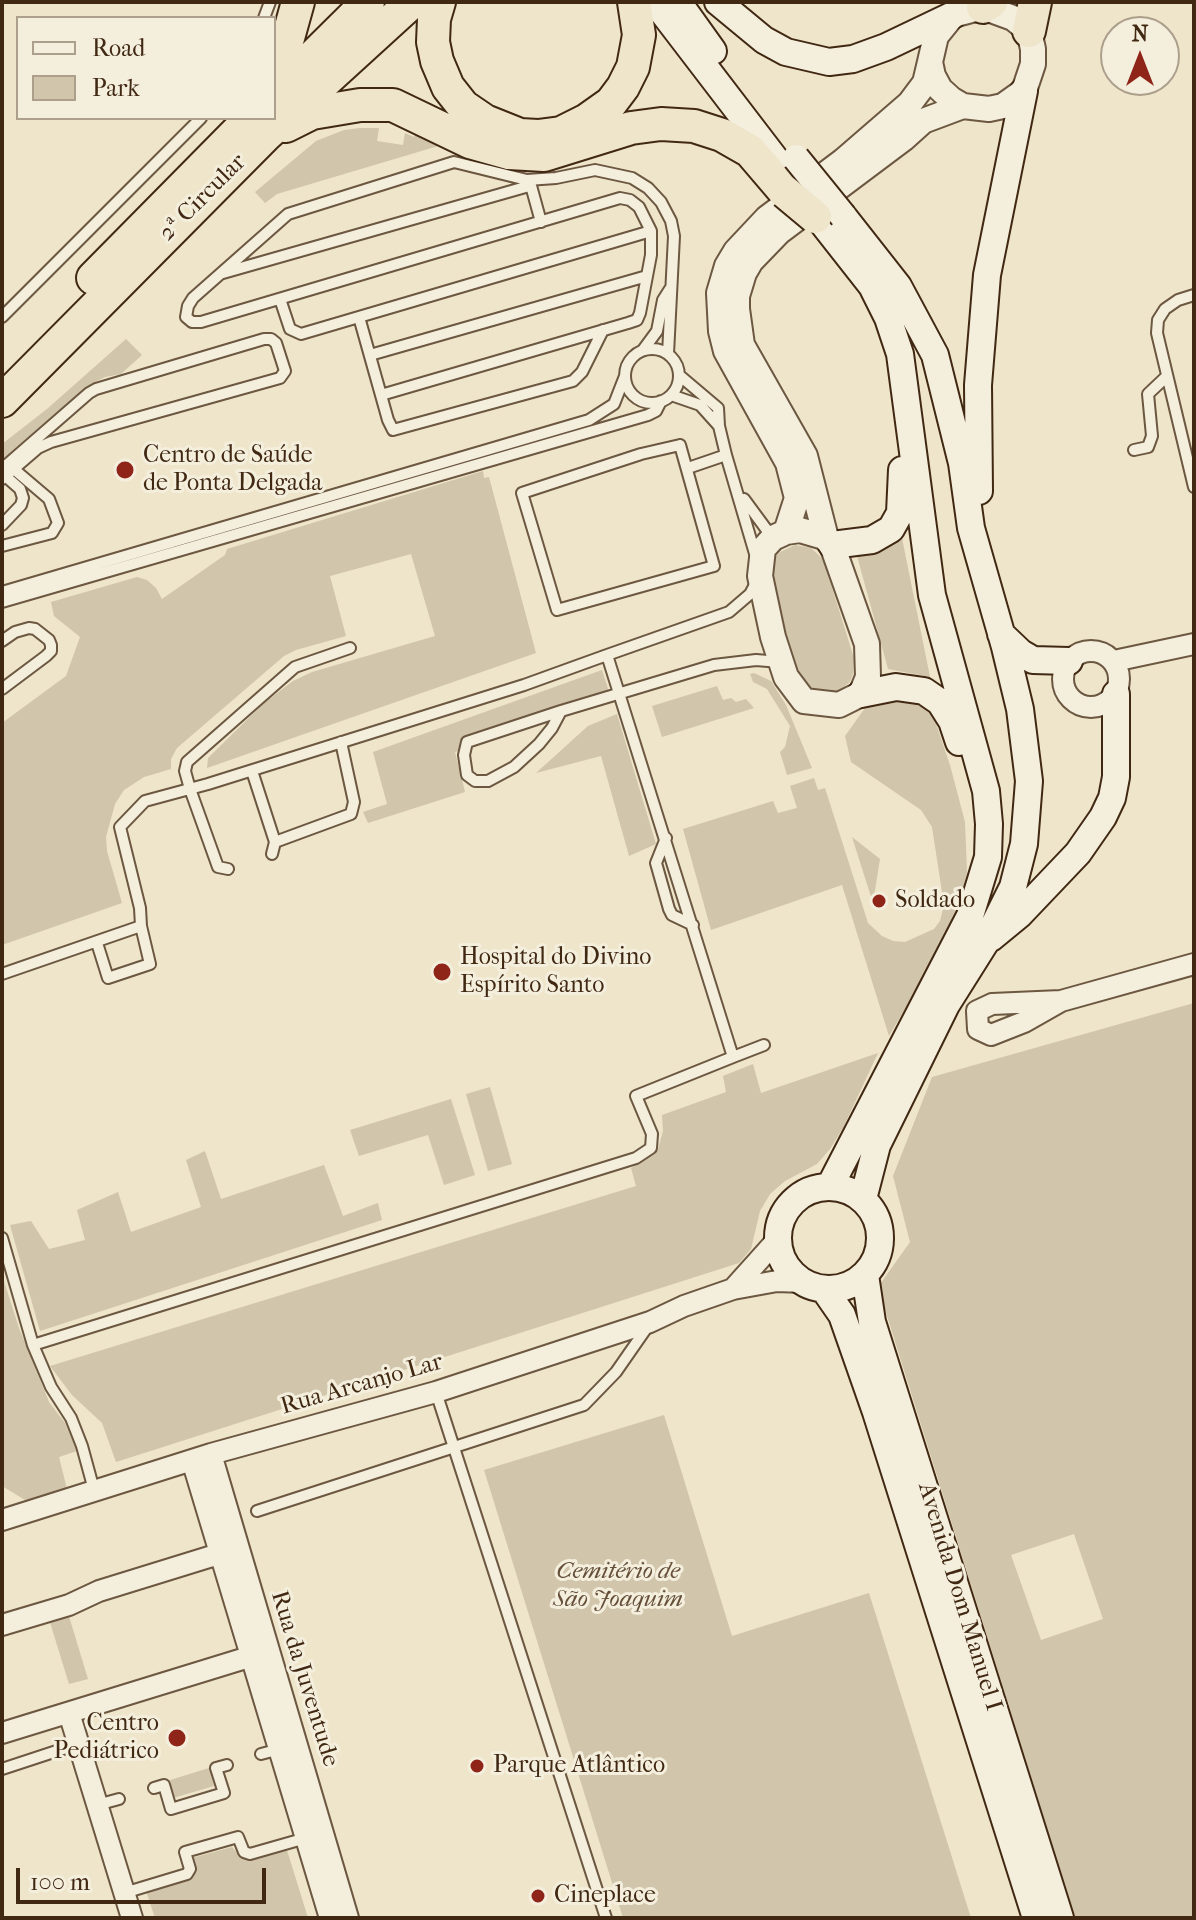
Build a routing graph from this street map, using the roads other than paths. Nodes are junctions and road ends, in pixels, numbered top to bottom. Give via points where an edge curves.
1 (298, 2) edge
2 (368, 2) edge
3 (412, 2) edge
4 (439, 2) edge
5 (634, 2) edge
6 (655, 2) edge
7 (678, 2) edge
8 (718, 2) edge
9 (976, 8) edge
10 (1032, 17) edge
11 (276, 58) edge
12 (930, 62) junction
13 (1024, 91) junction
14 (276, 93) edge
15 (276, 105) edge
16 (963, 106) junction
17 (199, 120) edge
18 (276, 120) edge
19 (276, 120) edge
20 (250, 125) edge
21 (788, 173) junction
22 (530, 183) junction
23 (824, 218) junction
24 (541, 222) junction
25 (651, 231) junction
26 (221, 273) junction
27 (647, 276) junction
28 (670, 289) junction
29 (1194, 295) edge
30 (280, 299) junction
31 (2, 317) edge
32 (359, 317) junction
33 (603, 330) junction
34 (643, 350) junction
35 (668, 354) junction
36 (370, 355) junction
37 (2, 370) edge
38 (679, 375) junction
39 (625, 376) junction
40 (1167, 376) junction
41 (381, 395) junction
42 (671, 395) junction
43 (2, 401) edge
44 (661, 401) junction
45 (908, 410) junction
46 (719, 426) junction
47 (1134, 450) dead end
48 (726, 455) junction
49 (688, 468) junction
50 (5, 472) edge
51 (1194, 487) edge
52 (738, 490) junction
53 (2, 525) edge
54 (780, 535) junction
55 (829, 542) junction
56 (2, 546) edge
57 (759, 571) junction
58 (986, 582) junction
59 (2, 592) edge
60 (2, 602) edge
61 (1001, 634) junction
62 (2, 641) edge
63 (1194, 644) edge
64 (350, 648) dead end
65 (1161, 653) junction
66 (607, 655) junction
67 (1069, 661) junction
68 (1114, 661) junction
69 (780, 662) junction
70 (1118, 688) junction
71 (2, 689) edge
72 (620, 692) junction
73 (861, 694) junction
74 (561, 711) junction
75 (341, 742) junction
76 (252, 771) junction
77 (190, 789) junction
78 (666, 838) junction
79 (275, 842) junction
80 (272, 854) dead end
81 (988, 857) junction
82 (228, 869) dead end
83 (693, 925) junction
84 (141, 926) junction
85 (97, 943) junction
86 (985, 943) junction
87 (1194, 964) edge
88 (2, 974) edge
89 (1061, 1001) dead end
90 (764, 1045) dead end
91 (733, 1057) junction
92 (830, 1186) junction
93 (863, 1199) junction
94 (2, 1238) edge
95 (777, 1240) junction
96 (865, 1275) junction
97 (814, 1286) junction
98 (733, 1289) junction
99 (650, 1322) junction
100 (33, 1345) junction
101 (436, 1392) junction
102 (455, 1445) junction
103 (201, 1457) junction
104 (94, 1490) junction
105 (257, 1511) dead end
106 (3, 1518) edge
107 (222, 1553) junction
108 (2, 1625) edge
109 (261, 1654) junction
110 (69, 1713) junction
111 (2, 1733) edge
112 (78, 1744) junction
113 (227, 1765) dead end
114 (2, 1769) edge
115 (154, 1788) dead end
116 (119, 1799) dead end
117 (97, 1805) junction
118 (306, 1838) junction
119 (124, 1893) junction
120 (132, 1918) edge
121 (330, 1918) edge
122 (348, 1918) edge
123 (606, 1918) edge
124 (1036, 1918) edge
125 (1060, 1918) edge

1 - 11 highway
2 - 14 highway
3 - 15 highway, 2ª Circular
4 - 5 highway via 433,42 448,87 485,121 538,136 561,133 587,120 623,87 639,35
6 - 21 main road
7 - 21 main road via 738,86
8 - 9 main road via 786,52 829,62 886,47
9 - 10 street via 1013,18
9 - 12 street via 936,36
10 - 13 street via 1033,64
12 - 16 street via 940,89
12 - 54 street via 925,83 910,103 767,218 727,266 719,293 726,351 788,463 797,498
13 - 16 street via 1003,106
13 - 58 main road via 987,275 978,385
16 - 55 street via 923,121 779,232 744,273 737,296 742,345 805,456
17 - 31 lane
18 - 20 highway
19 - 21 highway via 360,105 393,105 470,142 509,153 544,155 631,128 694,126 722,135
20 - 37 highway, 2ª Circular
20 - 43 highway, 2ª Circular
21 - 23 highway, bridge
22 - 24 lane
22 - 26 lane
22 - 26 lane via 454,162 291,212
22 - 28 lane via 595,170 632,178 648,188 671,221
23 - 45 main road via 888,318 900,354
23 - 58 main road via 898,286 935,355
24 - 25 lane via 625,199 639,207
24 - 30 lane
25 - 27 lane
25 - 32 lane
26 - 30 lane via 188,306 187,320 201,322
27 - 33 lane via 637,320
27 - 36 lane
28 - 34 lane via 657,331
28 - 35 lane
29 - 40 lane via 1165,309 1158,320
30 - 32 lane via 295,333
32 - 36 lane
33 - 41 lane
33 - 41 lane via 573,381 393,430
34 - 35 lane
34 - 39 lane via 630,360
35 - 38 lane
36 - 41 lane
38 - 42 lane
38 - 46 lane via 718,408
39 - 44 lane via 637,398
39 - 59 lane via 614,404 589,420
40 - 47 lane via 1148,394 1148,447
40 - 51 lane
42 - 44 lane
42 - 46 lane via 700,405
44 - 60 lane via 648,415
45 - 55 main road via 900,419 900,513 891,529 872,540
45 - 81 main road via 932,595 986,791
46 - 48 lane
48 - 49 lane
48 - 52 lane
49 - 49 lane via 680,445 522,493 557,610 714,566
50 - 50 lane via 51,442 280,378 285,371 276,343 264,339 96,389
50 - 53 lane via 23,498
50 - 56 lane via 49,499 58,523 52,533
52 - 54 lane
52 - 57 lane
54 - 55 street via 814,532
54 - 57 street via 763,549
55 - 73 street via 867,644 868,677
57 - 66 lane via 750,594 729,612
57 - 69 street
58 - 61 main road
61 - 67 main road via 1033,660
61 - 86 main road via 1020,709 1028,810 1013,887
62 - 71 lane via 15,632 35,629 49,640 51,651
63 - 65 street
64 - 77 lane via 295,667 191,756 185,771
65 - 68 street
65 - 70 street
66 - 72 lane
66 - 75 lane
67 - 68 street via 1097,650
67 - 70 street via 1063,683 1075,703 1098,707
68 - 70 street via 1120,672
69 - 72 lane via 714,665
69 - 73 street via 804,701 839,705
70 - 86 main road via 1116,777 1103,817 1078,853
72 - 74 lane
72 - 78 lane
73 - 81 main road via 911,688 940,702 960,745
74 - 74 lane via 467,742 467,775 488,781 514,767 539,744
75 - 76 lane
75 - 79 lane via 354,802 351,814
76 - 77 lane
76 - 79 lane
77 - 82 lane via 218,867
77 - 84 lane via 145,801 120,827
78 - 83 lane
78 - 83 lane via 656,863 669,909
79 - 80 lane
81 - 92 main road via 970,916
83 - 91 lane
84 - 85 lane
84 - 85 lane via 150,964 108,978
85 - 88 lane
86 - 93 main road via 946,1005 877,1145
87 - 89 street
90 - 91 lane
91 - 100 lane via 636,1096 652,1134 651,1148 636,1158
92 - 93 main road
92 - 95 main road via 798,1196 779,1223
93 - 96 main road via 880,1228 875,1262
94 - 100 lane
95 - 97 main road via 790,1272
95 - 98 street
96 - 97 main road via 839,1288
96 - 125 main road, Avenida Dom Manuel I via 872,1322
97 - 98 street, Rua Arcanjo Lar via 777,1281
97 - 124 main road, Avenida Dom Manuel I via 842,1315
98 - 99 street, Rua Arcanjo Lar
99 - 101 street, Rua Arcanjo Lar
99 - 102 lane via 616,1372 584,1405
100 - 104 lane via 71,1418
101 - 102 lane
101 - 103 street, Rua Arcanjo Lar
102 - 105 lane
102 - 123 lane
103 - 104 street, Rua Arcanjo Lar
103 - 107 street, Rua da Juventude
103 - 109 street, Rua da Juventude
104 - 106 street, Rua Arcanjo Lar
107 - 108 street
107 - 109 street, Rua da Juventude
109 - 110 street
109 - 118 street, Rua da Juventude via 270,1752
109 - 122 street, Rua da Juventude
110 - 111 street
110 - 112 street
112 - 114 lane
112 - 117 street
113 - 115 lane via 216,1768 224,1793 171,1809 164,1785
116 - 117 lane
117 - 119 street
118 - 119 lane via 250,1854 238,1837 185,1852 187,1874
118 - 121 street, Rua da Juventude
119 - 120 street

